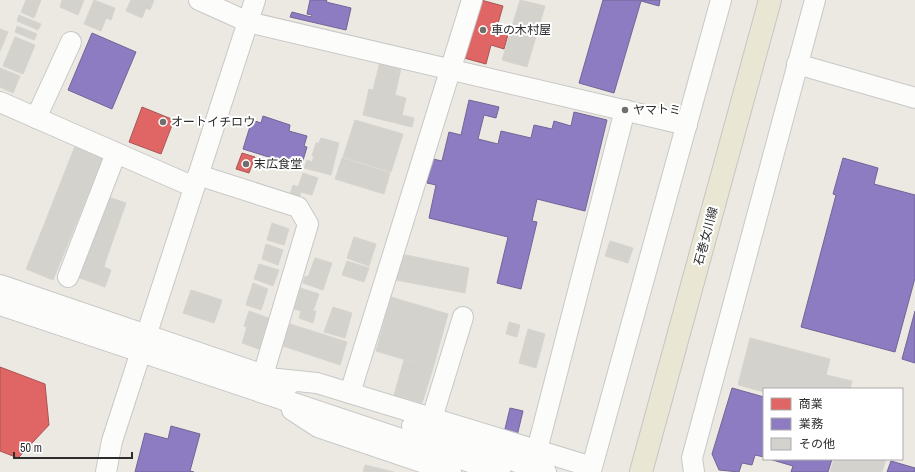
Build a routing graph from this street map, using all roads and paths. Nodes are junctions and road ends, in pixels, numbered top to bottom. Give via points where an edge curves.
1 (198, 0) edge
2 (255, 0) edge
3 (472, 0) edge
4 (721, 0) edge
5 (770, 0) edge
6 (815, 0) edge
7 (248, 22) junction
8 (70, 42) dead end
9 (796, 64) junction
10 (451, 70) junction
11 (915, 98) edge
12 (0, 102) edge
13 (625, 110) junction
14 (36, 118) junction
15 (687, 125) junction
16 (116, 153) junction
17 (196, 181) junction
18 (68, 277) dead end
19 (0, 285) edge
20 (0, 305) edge
21 (463, 317) dead end
22 (144, 344) junction
23 (270, 383) junction
24 (350, 393) junction
25 (432, 418) junction
26 (537, 450) junction
27 (106, 472) edge
28 (451, 472) edge
29 (500, 472) edge
30 (546, 472) edge
31 (641, 472) edge
32 (694, 472) edge

1 - 7 street
2 - 7 street
3 - 10 street
4 - 15 street
5 - 31 main road, 石巻女川線
6 - 9 street
7 - 10 street
7 - 17 street
8 - 14 street
9 - 11 street
9 - 32 street via 692,458
10 - 13 street
10 - 24 street
12 - 14 street
13 - 15 street
13 - 26 street
14 - 16 street
15 - 26 street via 592,468
16 - 17 street
16 - 18 street
17 - 22 street
17 - 23 street via 298,207 308,224
19 - 22 street
20 - 22 street
21 - 25 street
22 - 23 street
22 - 27 street via 112,441
23 - 24 street via 318,383
23 - 28 street via 318,427
23 - 29 street
23 - 30 street
24 - 25 street
25 - 26 street

